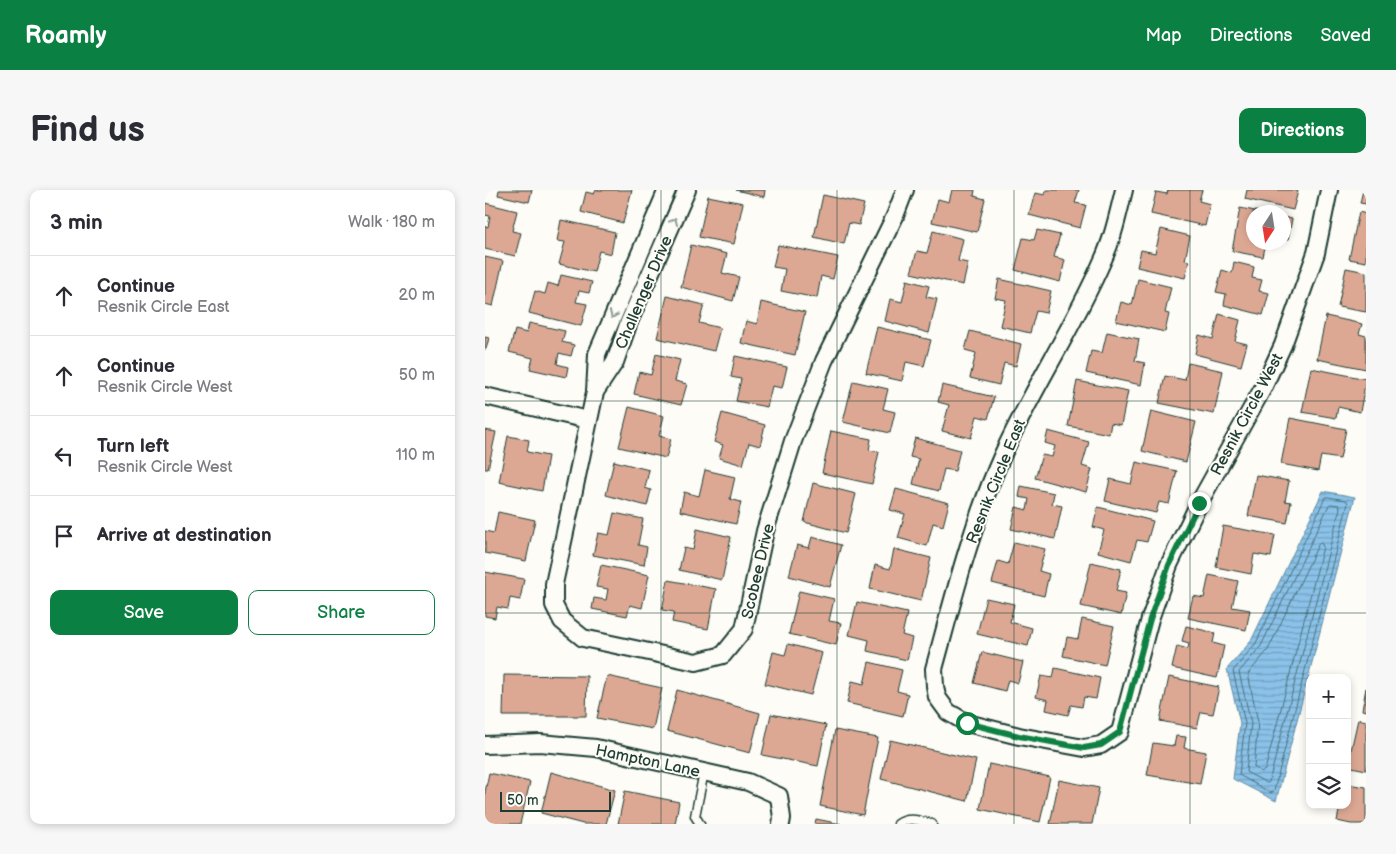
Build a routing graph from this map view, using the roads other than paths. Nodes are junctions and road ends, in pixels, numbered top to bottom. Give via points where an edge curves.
1 (667, 190) edge
2 (687, 190) edge
3 (905, 190) edge
4 (1124, 190) edge
5 (1329, 190) edge
6 (627, 284) junction
7 (643, 291) junction
8 (595, 392) junction
9 (485, 396) edge
10 (588, 420) junction
11 (1019, 736) joint
12 (485, 745) edge
13 (704, 772) junction
14 (699, 824) edge
15 (781, 824) edge
16 (898, 824) edge
17 (932, 824) edge

1 - 6 street, Challenger Drive
7 -> 2 street, Challenger Drive
3 - 10 street, Scobee Drive via 824,361 793,441 765,531 744,630 723,655 695,662 583,638 562,621 554,605 554,584
4 - 11 street, Resnik Circle East via 1103,261 1029,400 982,504 934,669 937,698 948,712 967,723
5 - 11 street, Resnik Circle West via 1316,253 1283,345 1169,565 1150,619 1120,732 1101,745 1084,748
6 - 7 street
6 -> 8 street, Challenger Drive via 597,354
7 - 8 street, Challenger Drive via 615,362
8 - 10 street, Challenger Drive
9 - 10 street
12 - 13 street, Hampton Lane via 540,743 596,748
13 - 14 lane via 695,816
13 - 15 street, Hampton Lane via 748,782 779,796
16 - 17 lane via 909,819

